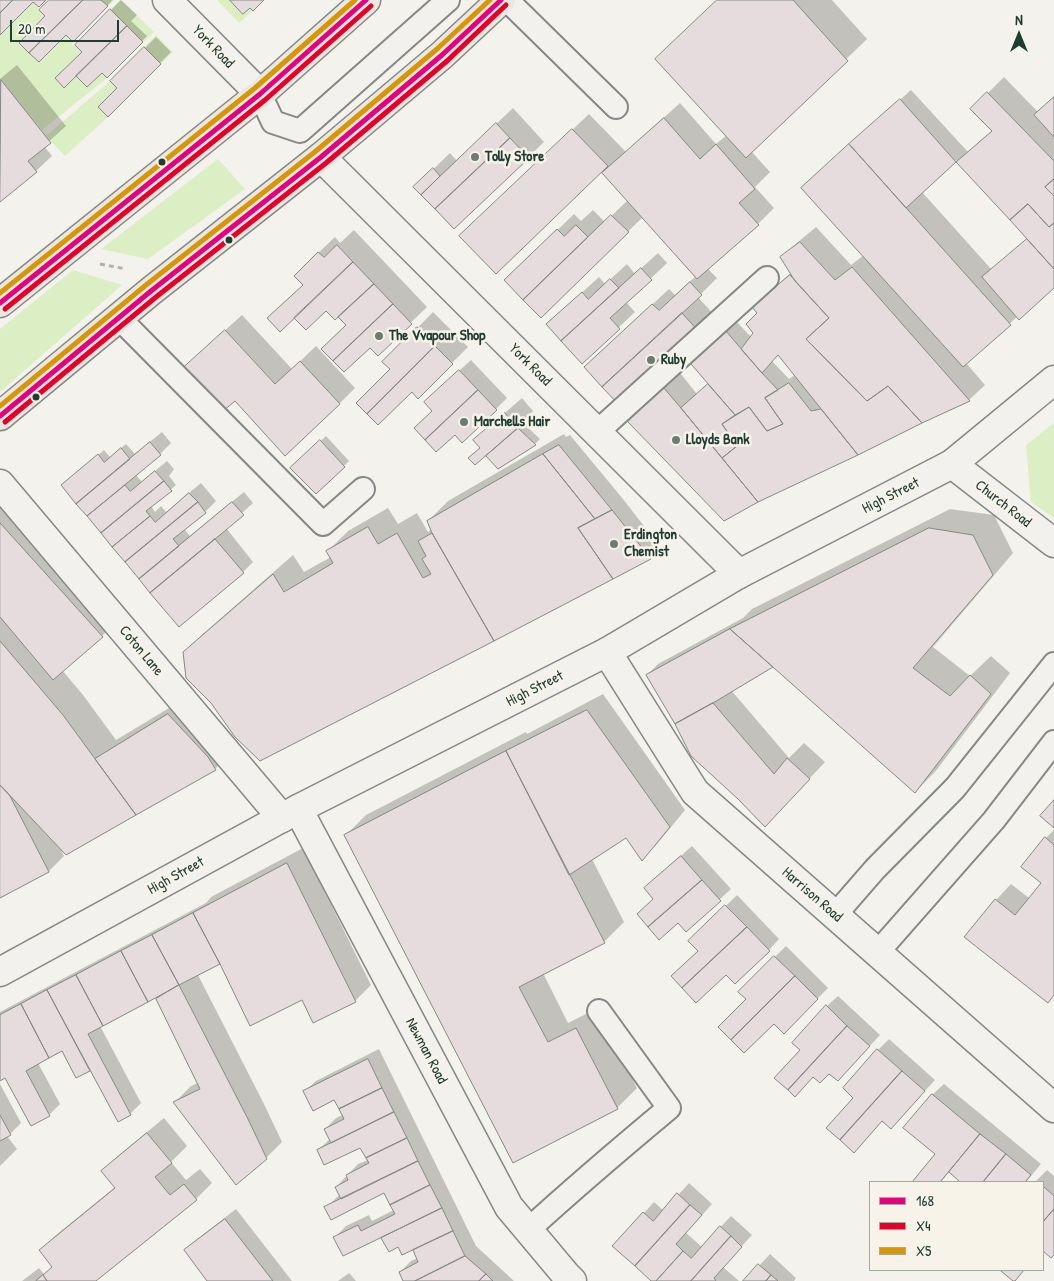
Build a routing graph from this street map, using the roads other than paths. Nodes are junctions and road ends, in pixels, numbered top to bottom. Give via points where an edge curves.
1 (167, 0) edge
2 (366, 0) edge
3 (448, 0) edge
4 (501, 0) edge
5 (507, 0) edge
6 (260, 94) junction
7 (616, 107) dead end
8 (321, 157) junction
9 (767, 278) dead end
10 (0, 302) edge
11 (119, 318) junction
12 (1054, 380) edge
13 (0, 416) edge
14 (597, 432) junction
15 (952, 464) junction
16 (0, 484) edge
17 (363, 489) dead end
18 (1054, 543) edge
19 (739, 574) junction
20 (607, 652) junction
21 (1054, 664) edge
22 (1054, 742) edge
23 (290, 814) junction
24 (835, 915) junction
25 (878, 953) junction
26 (0, 972) edge
27 (600, 1011) dead end
28 (1054, 1108) edge
29 (528, 1230) junction
30 (572, 1281) edge

1 - 6 street, York Road
2 - 6 main road
3 - 6 lane via 300,131 273,122
4 - 8 main road via 442,55
5 - 7 lane
6 - 10 main road
8 - 11 main road
8 - 14 street, York Road
9 - 14 lane
11 - 13 main road
11 - 17 lane via 322,524
12 - 15 street, High Street
14 - 19 street, York Road
15 - 18 street, Church Road
15 - 19 street, High Street
16 - 23 street, Coton Lane
19 - 20 street, High Street
20 - 23 street, High Street
20 - 24 street, Harrison Road via 695,792
21 - 24 lane via 955,788 875,869
22 - 25 lane via 994,820
23 - 26 street, High Street
23 - 29 street, Newman Road via 509,1207
24 - 25 street, Harrison Road
25 - 28 street, Harrison Road
27 - 29 lane via 669,1108
29 - 30 street, Newman Road

